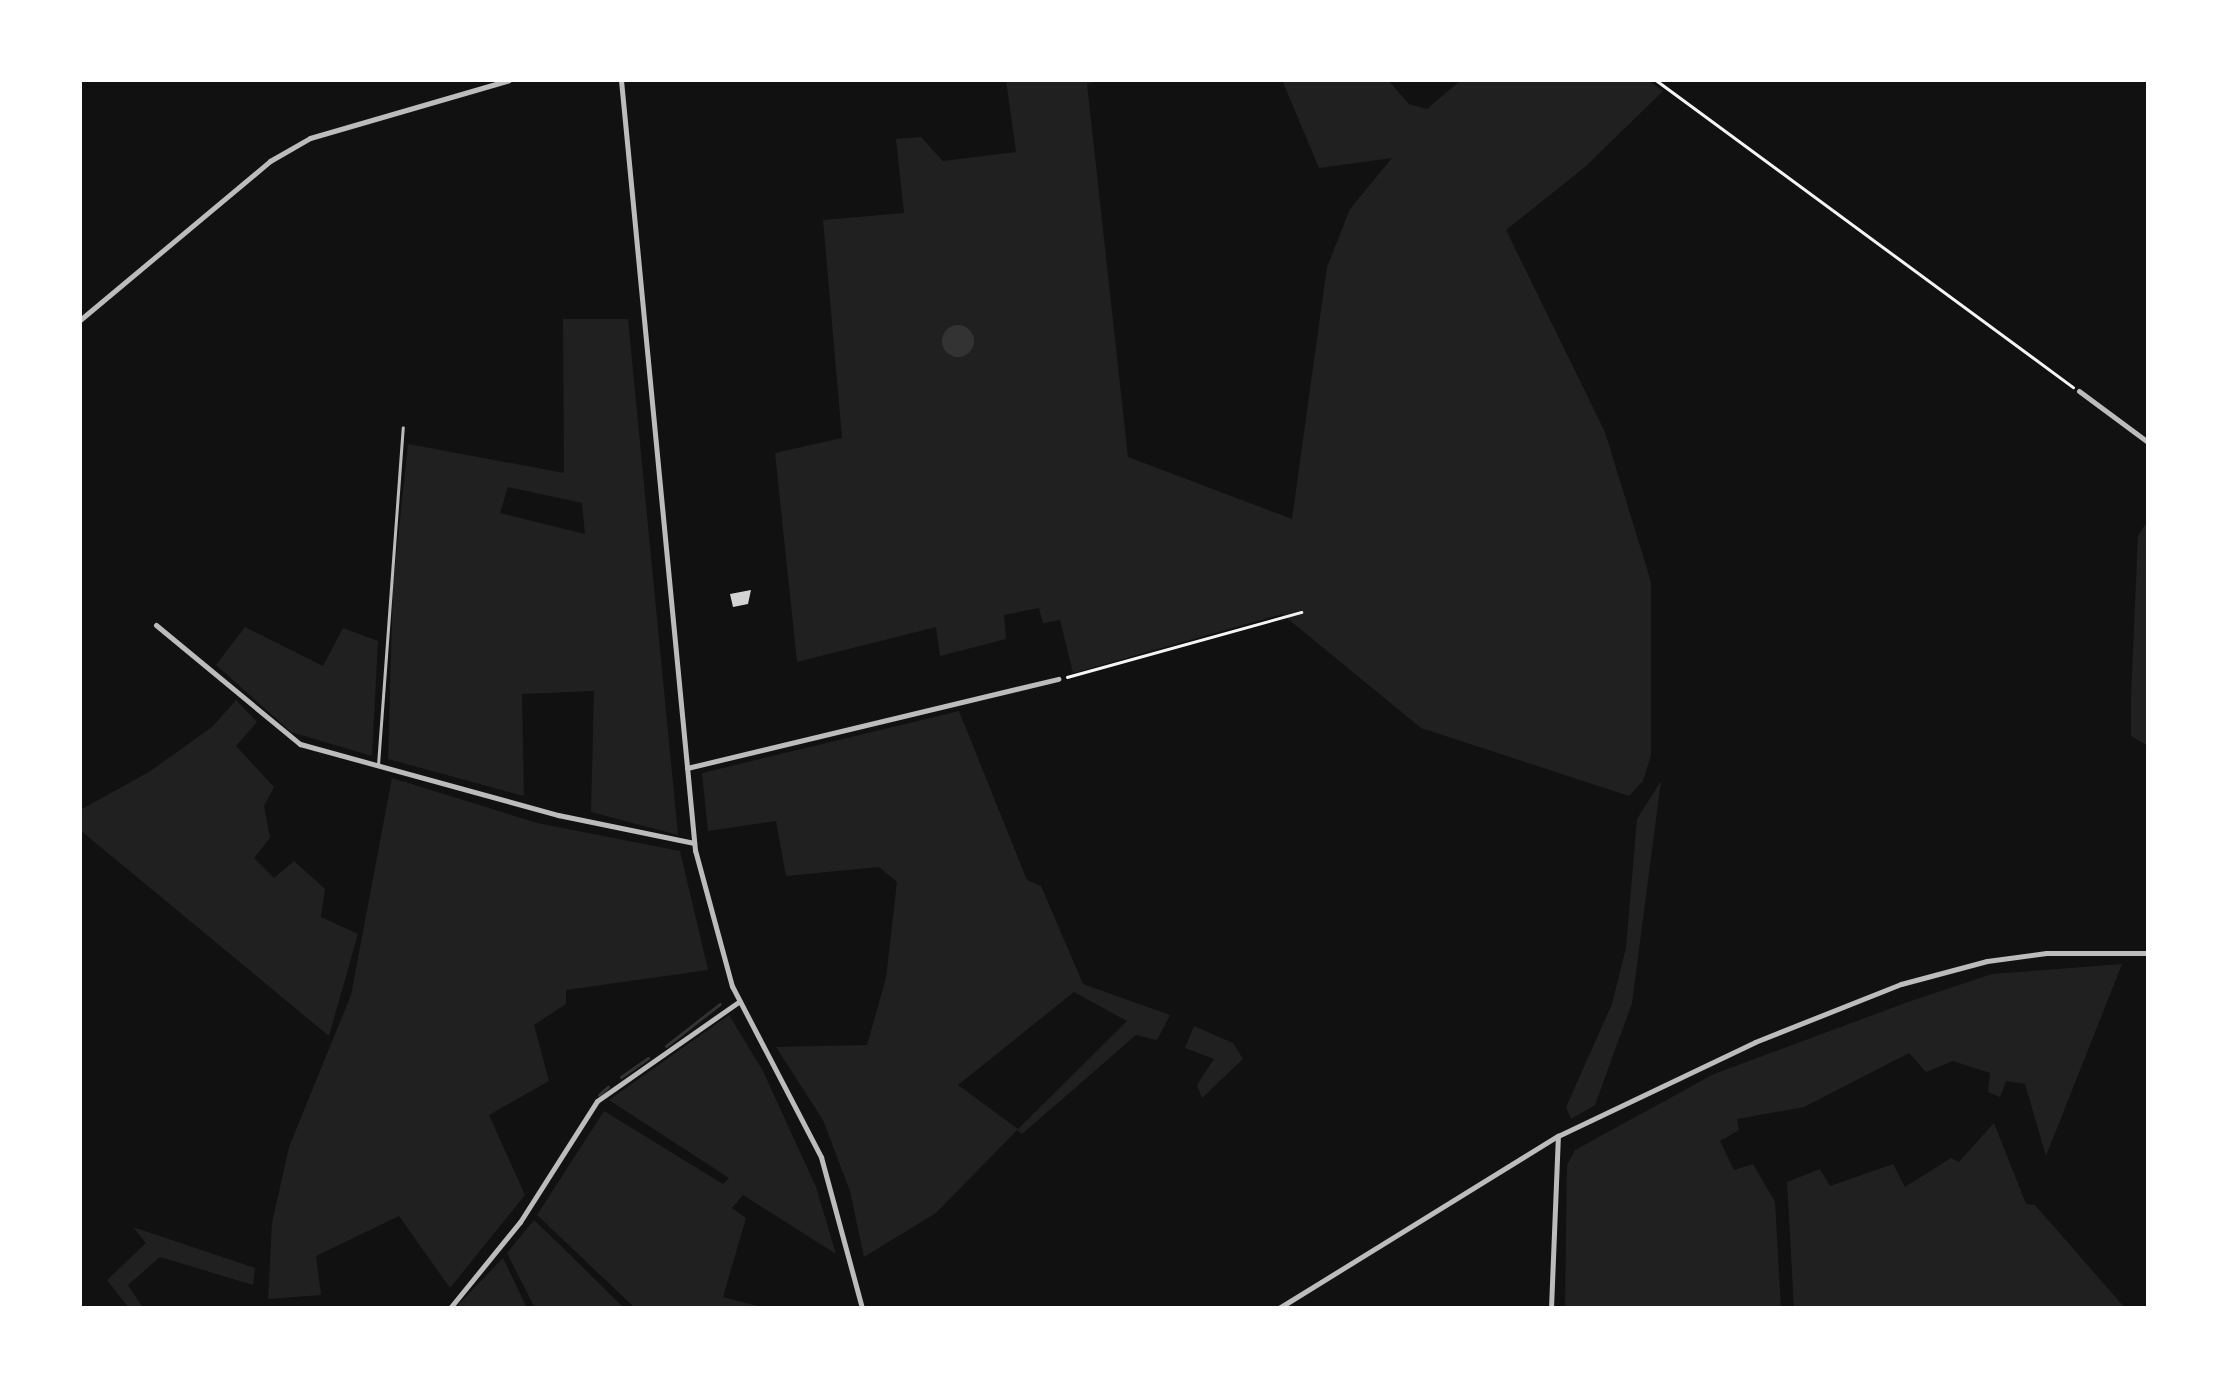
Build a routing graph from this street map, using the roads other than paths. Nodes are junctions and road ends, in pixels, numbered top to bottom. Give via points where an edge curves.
1 (509, 80) edge
2 (621, 80) edge
3 (80, 320) edge
4 (2079, 391) road end
5 (403, 428) dead end
6 (2148, 442) edge
7 (156, 625) dead end
8 (1058, 679) road end
9 (378, 766) junction
10 (687, 768) junction
11 (694, 844) junction
12 (2148, 953) edge
13 (740, 1002) junction
14 (1558, 1136) junction
15 (450, 1308) edge
16 (862, 1308) edge
17 (1279, 1308) edge
18 (1551, 1308) edge

1 - 3 street via 310,138 270,161
2 - 10 street
4 - 6 street
5 - 9 lane
7 - 9 street via 277,731
8 - 10 street
9 - 11 street
10 - 11 street
11 - 13 street via 723,962
12 - 14 street via 2017,956 1901,984 1701,1065
13 - 15 street via 597,1101 520,1222
13 - 16 street via 821,1157
14 - 17 street
14 - 18 street

